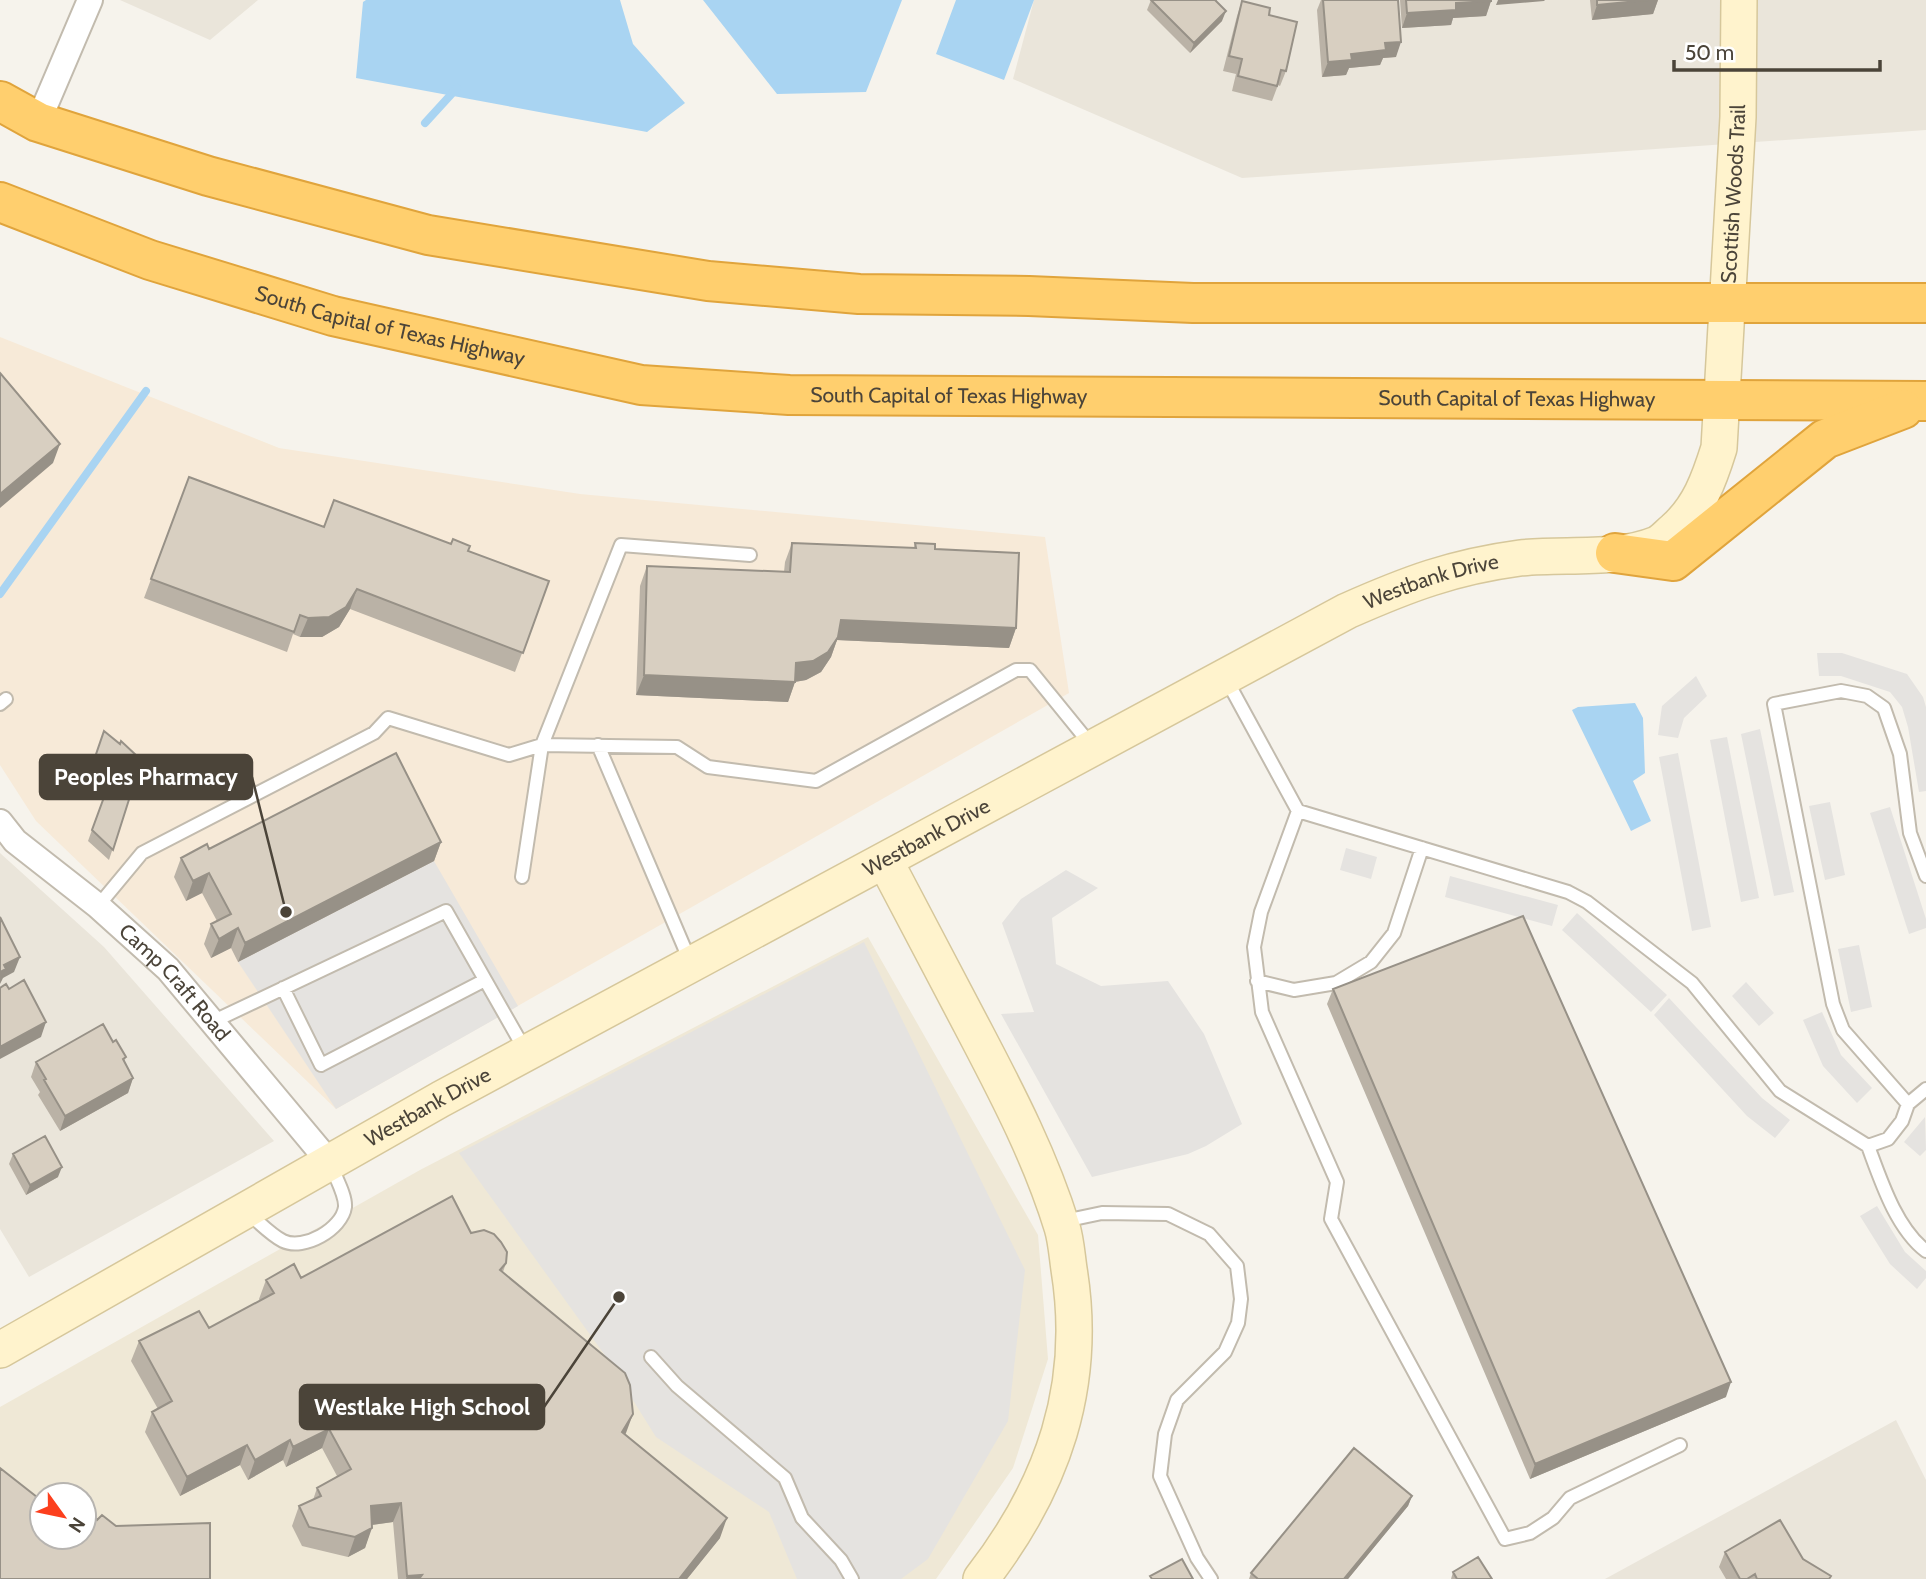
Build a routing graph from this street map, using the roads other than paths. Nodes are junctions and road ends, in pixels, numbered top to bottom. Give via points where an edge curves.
1 (90, 0) edge
2 (1740, 0) edge
3 (0, 101) edge
4 (38, 122) junction
5 (0, 202) edge
6 (1926, 303) edge
7 (1728, 304) junction
8 (1722, 400) junction
9 (1925, 401) edge
10 (1615, 552) junction
11 (750, 555) dead end
12 (1225, 677) junction
13 (542, 745) junction
14 (598, 745) junction
15 (1094, 748) junction
16 (1298, 811) junction
17 (0, 822) edge
18 (1422, 848) junction
19 (885, 861) junction
20 (1926, 876) edge
21 (522, 877) dead end
22 (98, 906) junction
23 (692, 965) junction
24 (485, 980) junction
25 (1257, 981) junction
26 (283, 988) junction
27 (212, 1022) junction
28 (527, 1054) junction
29 (1926, 1089) edge
30 (1908, 1104) junction
31 (1868, 1146) junction
32 (330, 1163) junction
33 (245, 1211) junction
34 (1060, 1221) junction
35 (1926, 1251) edge
36 (0, 1350) edge
37 (651, 1357) dead end
38 (1680, 1445) dead end
39 (852, 1579) edge
40 (981, 1579) edge
41 (1211, 1579) edge

1 - 4 street
2 - 7 street, Scottish Woods Trail
3 - 4 highway
4 - 7 highway via 208,176 428,235 708,281 859,294 1193,303
5 - 8 highway, South Capital of Texas Highway via 150,260 333,316 641,386 789,395
6 - 7 highway
7 - 8 street, Westbank Drive
8 - 9 highway, South Capital of Texas Highway
8 - 10 street, Westbank Drive via 1719,448 1707,487 1685,520 1659,543
9 - 10 highway via 1825,439 1673,561
10 - 12 street, Westbank Drive via 1457,568 1347,611
11 - 13 lane via 621,545
12 - 15 street, Westbank Drive
12 - 16 lane
13 - 14 lane
13 - 21 lane
13 - 22 lane via 509,755 388,718 374,733 142,853
14 - 15 lane via 677,747 708,767 816,781 1016,670 1030,670
14 - 23 lane
15 - 19 street, Westbank Drive
16 - 18 lane
16 - 25 lane via 1261,912 1254,947
17 - 22 street, Camp Craft Road via 15,841
18 - 25 lane via 1394,933 1370,962 1336,983 1294,990
18 - 31 lane via 1569,891 1587,902 1692,983 1780,1091
19 - 23 street, Westbank Drive
19 - 34 street via 1014,1106
20 - 30 lane via 1910,832 1900,754 1884,708 1867,696 1841,691 1774,704 1833,1004 1843,1030
22 - 27 street, Camp Craft Road via 168,969
23 - 28 street, Westbank Drive
24 - 26 lane via 446,911
24 - 26 lane via 321,1065
24 - 28 lane
25 - 38 lane via 1262,1012 1337,1182 1331,1219 1504,1539 1530,1533 1553,1518 1570,1498
26 - 27 lane
27 - 32 street, Camp Craft Road
28 - 32 street, Westbank Drive
29 - 30 lane
30 - 31 lane via 1888,1139
31 - 35 lane via 1886,1197
32 - 33 street, Westbank Drive
32 - 33 lane via 346,1204 342,1219 317,1238 284,1241
33 - 36 street, Westbank Drive
34 - 40 street via 1075,1302 1074,1366 1063,1426 1025,1515
34 - 41 lane via 1102,1213 1168,1214 1209,1234 1237,1266 1238,1323 1224,1352 1177,1400 1165,1434 1160,1476
37 - 39 lane via 677,1386 785,1478 802,1518 841,1560

